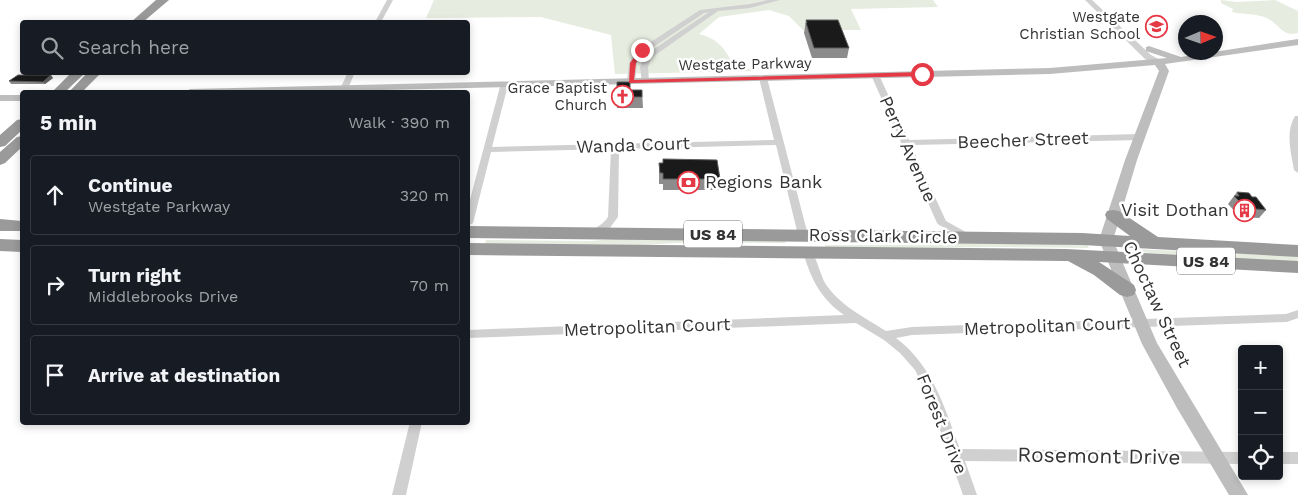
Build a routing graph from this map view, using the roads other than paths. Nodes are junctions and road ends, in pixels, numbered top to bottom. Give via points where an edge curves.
1 (163, 0) edge
2 (172, 0) edge
3 (390, 0) edge
4 (777, 0) edge
5 (1088, 0) edge
6 (1096, 0) edge
7 (715, 11) junction
8 (138, 20) edge
9 (152, 20) edge
10 (379, 20) edge
11 (1298, 42) edge
12 (1149, 49) junction
13 (1223, 54) edge
14 (1178, 57) edge
15 (1182, 60) edge
16 (1159, 63) junction
17 (1122, 67) junction
18 (77, 75) edge
19 (93, 75) edge
20 (351, 75) edge
21 (875, 75) junction
22 (763, 78) junction
23 (645, 81) junction
24 (631, 82) junction
25 (1160, 82) junction
26 (504, 85) junction
27 (344, 89) junction
28 (60, 90) edge
29 (76, 90) edge
30 (293, 90) edge
31 (0, 98) edge
32 (20, 98) edge
33 (1298, 118) edge
34 (20, 125) edge
35 (1140, 137) junction
36 (20, 142) edge
37 (779, 142) junction
38 (0, 143) edge
39 (906, 143) junction
40 (615, 146) junction
41 (487, 150) junction
42 (0, 160) edge
43 (1298, 160) edge
44 (1298, 170) edge
45 (470, 215) edge
46 (1113, 215) junction
47 (613, 217) junction
48 (942, 222) junction
49 (0, 225) edge
50 (20, 226) edge
51 (470, 232) edge
52 (500, 232) junction
53 (595, 233) junction
54 (631, 234) junction
55 (803, 235) junction
56 (837, 236) junction
57 (928, 237) junction
58 (968, 237) junction
59 (1106, 240) junction
60 (1158, 242) junction
61 (470, 244) edge
62 (0, 245) edge
63 (20, 246) edge
64 (470, 249) edge
65 (1298, 251) edge
66 (777, 252) junction
67 (808, 252) junction
68 (1066, 256) junction
69 (1113, 257) junction
70 (1146, 258) junction
71 (1298, 267) edge
72 (1125, 284) junction
73 (1298, 314) edge
74 (856, 319) junction
75 (1141, 323) junction
76 (470, 334) edge
77 (886, 335) junction
78 (415, 425) edge
79 (955, 454) junction
80 (1215, 458) junction
81 (1238, 458) edge
82 (1283, 458) edge
83 (1298, 458) edge
84 (398, 495) edge
85 (970, 495) edge
86 (1239, 495) edge

1 - 8 highway
2 - 9 highway
3 - 10 street
4 - 7 street
5 - 16 street via 1148,57
6 - 12 street
7 - 23 street via 648,57 644,67
7 - 24 street via 702,11 637,55
11 - 13 main road, Westgate Parkway
12 - 14 main road
12 - 16 street via 1158,57
15 - 16 main road, Westgate Parkway
16 - 17 main road, Westgate Parkway
16 - 25 main road, Choctaw Street via 1164,71
17 - 21 main road, Westgate Parkway
17 - 25 main road via 1144,72
18 - 28 highway
19 - 29 highway
20 - 27 street
21 - 22 main road, Westgate Parkway
21 - 39 street, Perry Avenue
22 - 23 main road, Westgate Parkway
22 - 37 street
23 - 24 main road, Westgate Parkway
24 - 26 main road, Westgate Parkway
25 - 35 main road, Choctaw Street
26 - 27 main road, Westgate Parkway
26 - 41 street
27 - 30 main road, Westgate Parkway
31 - 32 main road
33 - 43 street via 1294,124
34 - 38 highway
35 - 39 street, Beecher Street
35 - 46 main road, Choctaw Street
36 - 42 highway
37 - 40 street, Wanda Court
37 - 55 street
39 - 48 street, Perry Avenue
40 - 41 street, Wanda Court
40 - 47 street
41 - 45 street
43 - 44 street
46 - 59 main road, Choctaw Street
46 - 60 highway via 1133,230
47 - 53 street via 606,227
47 - 54 street
48 - 57 street, Perry Avenue via 938,230
48 - 58 street, Perry Avenue
49 - 50 highway
51 - 52 highway, Ross Clark Circle / US 84
52 - 53 highway, Ross Clark Circle / US 84
52 - 61 highway
53 - 54 highway, Ross Clark Circle / US 84
54 - 55 highway, Ross Clark Circle / US 84
55 - 56 highway, Ross Clark Circle / US 84
55 - 66 highway
56 - 57 highway, Ross Clark Circle / US 84
56 - 67 highway via 813,246
57 - 58 highway, Ross Clark Circle / US 84
58 - 59 highway, Ross Clark Circle / US 84
59 - 60 highway, Ross Clark Circle / US 84
59 - 69 main road, Choctaw Street
60 - 65 highway, Ross Clark Circle / US 84
62 - 63 highway
64 - 66 highway, Ross Clark Circle / US 84
66 - 67 highway, Ross Clark Circle / US 84
67 - 68 highway, Ross Clark Circle / US 84
67 - 74 street, Forest Drive via 814,274 824,292
68 - 69 highway, Ross Clark Circle / US 84
68 - 72 highway
69 - 70 highway, Ross Clark Circle / US 84
69 - 72 main road, Choctaw Street
70 - 71 highway, Ross Clark Circle / US 84
70 - 72 highway via 1131,265
72 - 75 main road, Choctaw Street
73 - 75 street, Metropolitan Court via 1286,318
74 - 76 street, Metropolitan Court
74 - 77 street, Forest Drive
75 - 77 street, Metropolitan Court via 912,331
75 - 80 main road, Choctaw Street via 1164,371
77 - 79 street, Forest Drive via 907,353 926,379
78 - 84 street
79 - 80 street, Rosemont Drive
79 - 85 street, Forest Drive
80 - 81 street, Rosemont Drive
80 - 86 main road, Choctaw Street
82 - 83 street

